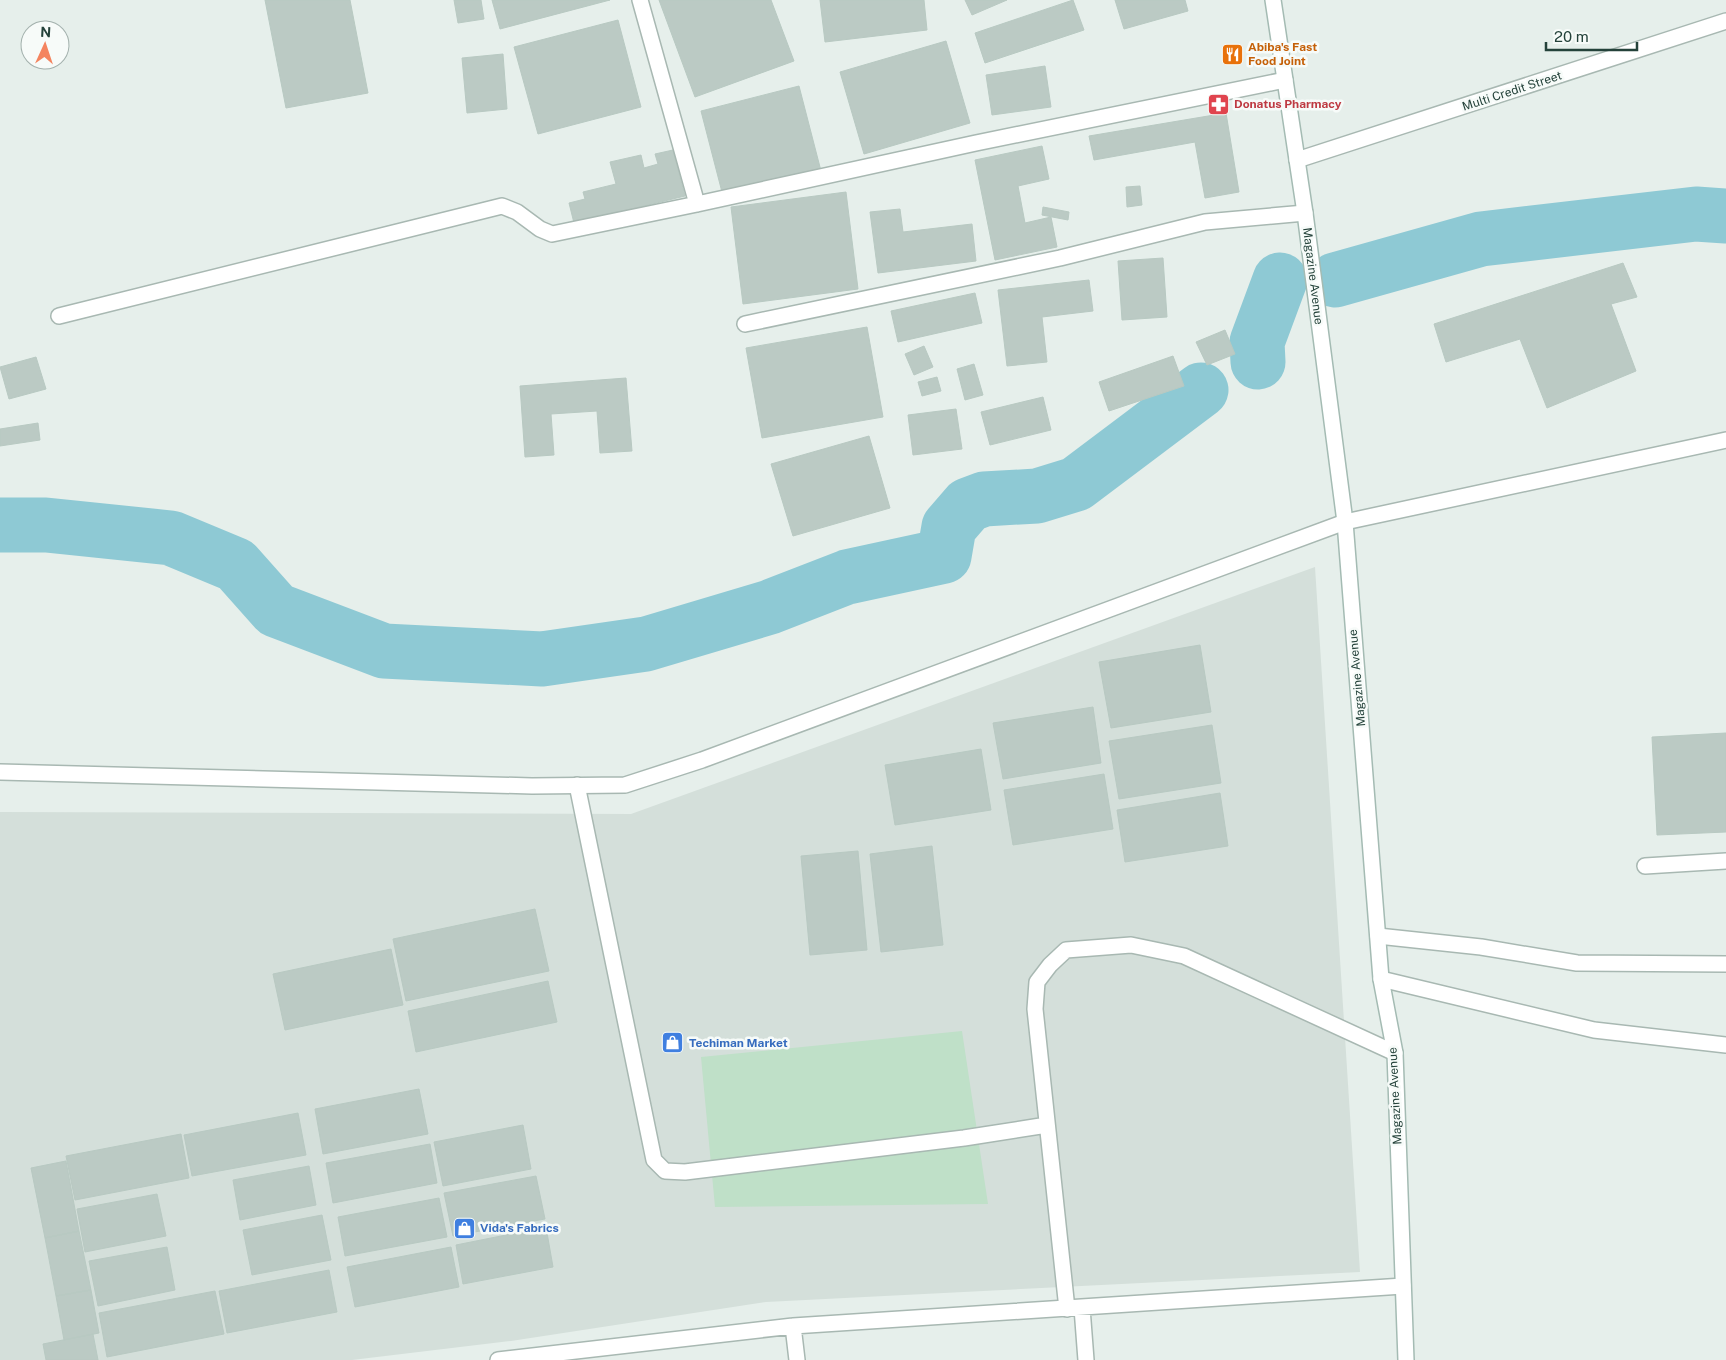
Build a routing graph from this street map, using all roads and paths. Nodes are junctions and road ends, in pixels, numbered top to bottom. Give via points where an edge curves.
1 (640, 0) edge
2 (1273, 0) edge
3 (1726, 21) edge
4 (1285, 80) junction
5 (1297, 160) junction
6 (697, 204) junction
7 (1304, 213) junction
8 (59, 316) dead end
9 (745, 324) dead end
10 (1726, 440) edge
11 (1345, 522) junction
12 (0, 772) edge
13 (577, 785) junction
14 (1726, 861) edge
15 (1644, 866) dead end
16 (1378, 936) junction
17 (1726, 964) edge
18 (1381, 979) junction
19 (1726, 1045) edge
20 (1395, 1053) junction
21 (1047, 1125) junction
22 (1403, 1286) junction
23 (1082, 1308) junction
24 (1067, 1309) junction
25 (793, 1326) junction
26 (559, 1356) edge
27 (498, 1360) edge
28 (797, 1360) edge
29 (1086, 1360) edge
30 (1406, 1360) edge

1 - 6 street
2 - 4 street, Magazine Avenue
3 - 5 street, Multi Credit Street
4 - 5 street, Magazine Avenue
4 - 6 street
5 - 7 street, Magazine Avenue
6 - 8 street via 552,234 502,206
7 - 9 street via 1205,222 1060,258
7 - 11 street, Magazine Avenue
10 - 11 street
11 - 13 street via 702,760 625,785
11 - 16 street, Magazine Avenue
12 - 13 street
13 - 21 street via 654,1160 665,1171 685,1172
14 - 15 street
16 - 17 street via 1481,947 1577,963
16 - 18 street, Magazine Avenue
18 - 19 street via 1594,1030
18 - 20 street, Magazine Avenue
20 - 21 street via 1184,956 1130,945 1066,950 1037,982 1035,1010
20 - 22 street, Magazine Avenue
21 - 24 street
22 - 23 street
22 - 30 street, Magazine Avenue
23 - 24 street
23 - 29 street
24 - 25 street
25 - 26 street
25 - 28 street
26 - 27 street

